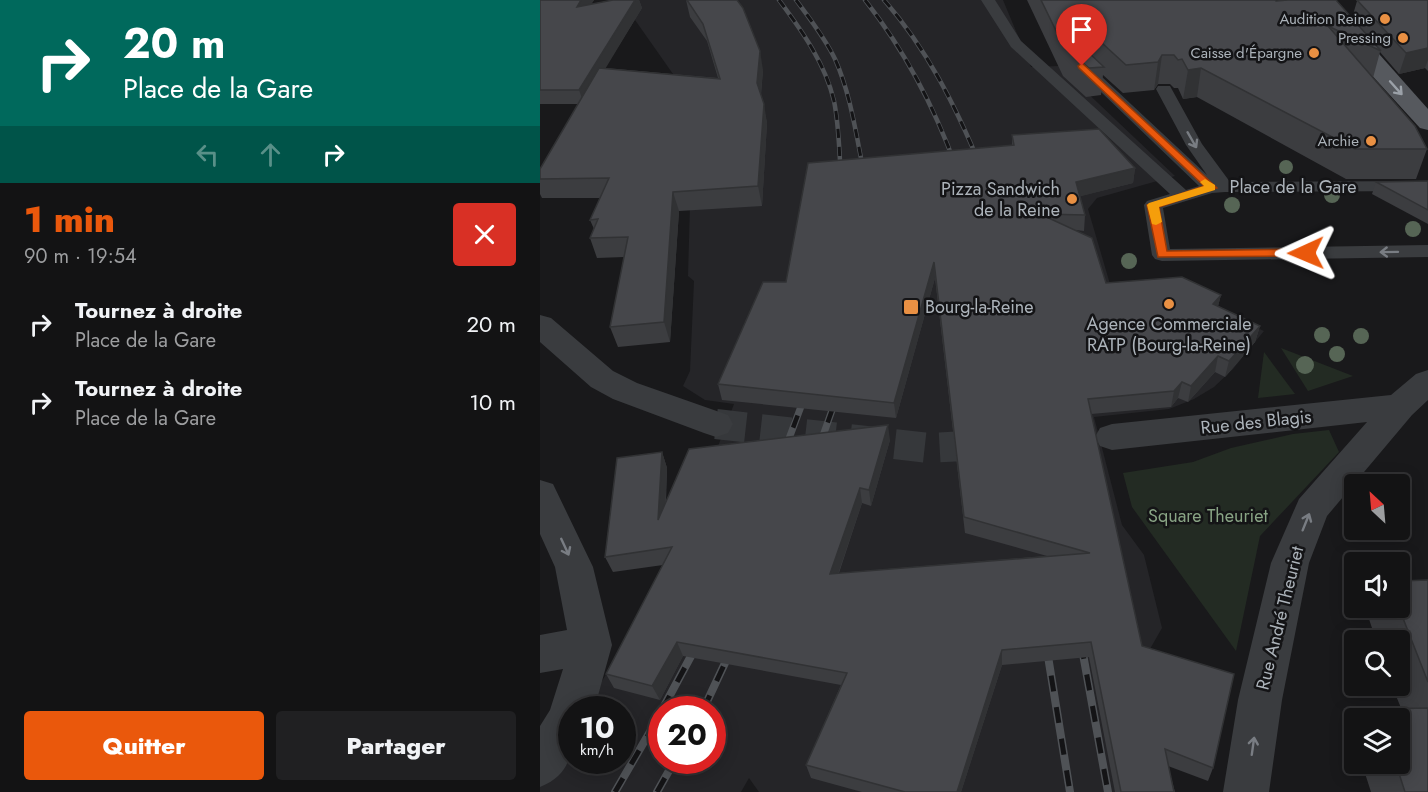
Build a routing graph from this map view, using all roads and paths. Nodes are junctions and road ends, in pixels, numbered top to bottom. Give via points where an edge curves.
1 (988, 0) edge
2 (1320, 0) edge
3 (1082, 66) edge
4 (1164, 89) dead end
5 (1428, 123) edge
6 (1428, 186) edge
7 (1218, 187) junction
8 (1182, 196) junction
9 (1428, 252) edge
10 (540, 325) edge
11 (1414, 394) edge
12 (716, 424) tunnel mouth
13 (1112, 437) dead end
14 (540, 494) edge
15 (591, 645) junction
16 (540, 654) edge
17 (576, 696) edge
18 (558, 737) edge
19 (540, 765) edge
20 (1246, 792) edge

1 - 8 lane via 1016,44
2 -> 5 main road
3 - 7 lane
4 -> 7 lane
6 - 7 lane, Place de la Gare
7 - 8 lane, Place de la Gare
9 -> 8 lane, Place de la Gare via 1162,255 1153,205
10 - 12 street via 602,379 625,392
11 - 13 street, Rue des Blagis
20 -> 11 street, Rue André Theuriet via 1260,700 1290,563 1312,509
14 -> 15 street via 574,567
15 - 16 street
15 - 17 street
18 - 19 street

